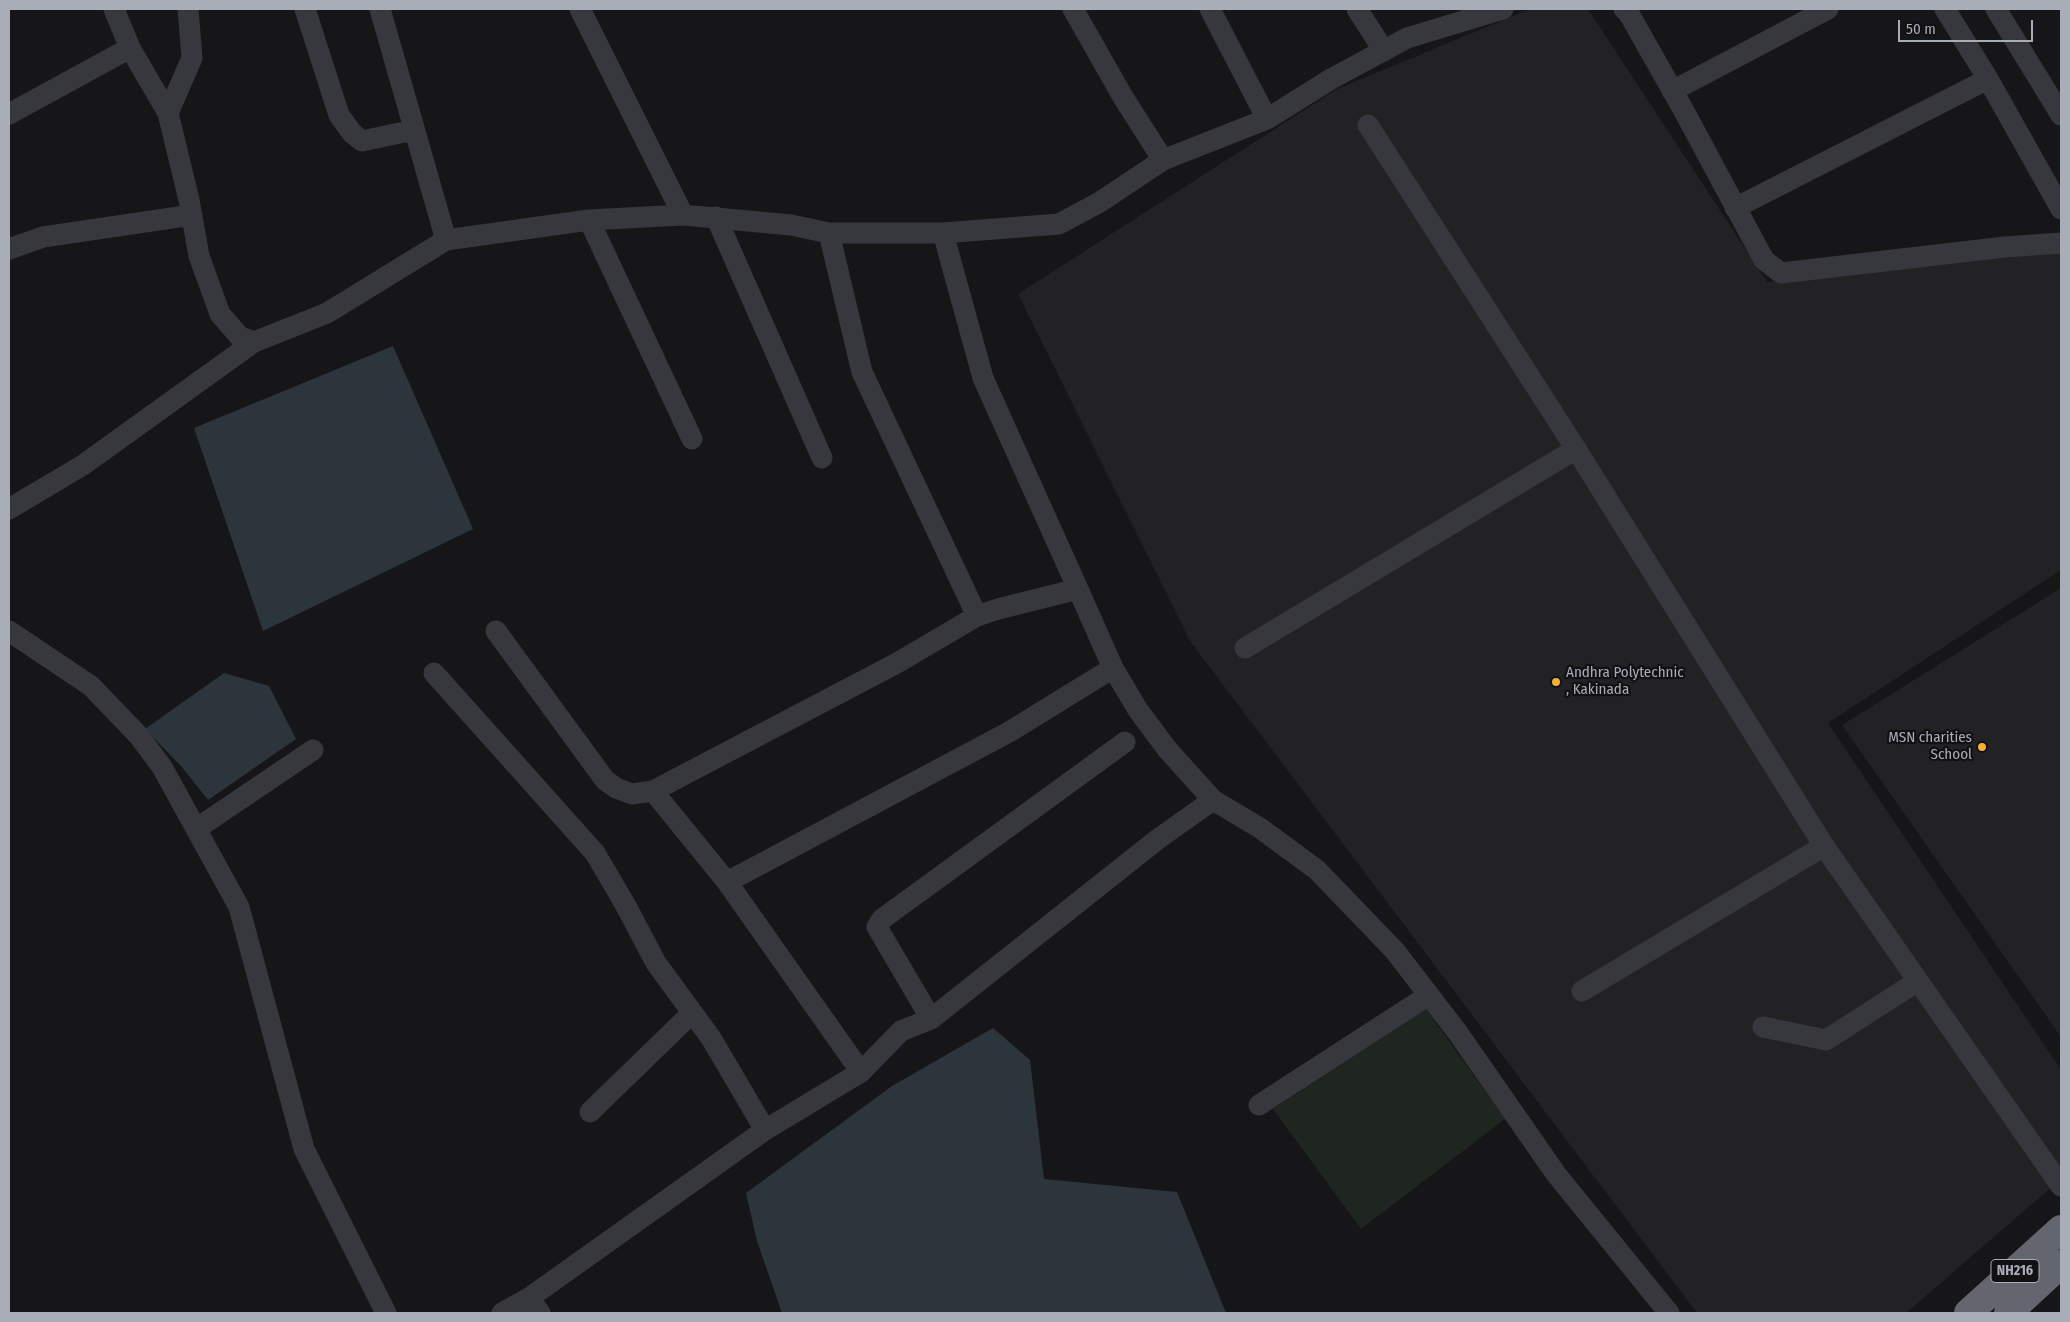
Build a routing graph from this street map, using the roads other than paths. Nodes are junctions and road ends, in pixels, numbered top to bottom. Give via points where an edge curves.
1 (114, 9) edge
2 (188, 9) edge
3 (306, 9) edge
4 (380, 9) edge
5 (580, 9) edge
6 (1073, 9) edge
7 (1210, 9) edge
8 (1357, 9) edge
9 (1503, 9) edge
10 (1624, 9) edge
11 (1828, 9) edge
12 (1945, 9) edge
13 (1996, 9) edge
14 (130, 48) junction
15 (1384, 51) junction
16 (1988, 79) junction
17 (1672, 91) junction
18 (168, 113) junction
19 (9, 114) edge
20 (2061, 114) edge
21 (1267, 119) junction
22 (1368, 125) dead end
23 (414, 130) junction
24 (1163, 160) junction
25 (1735, 208) junction
26 (2061, 209) edge
27 (192, 215) junction
28 (683, 215) junction
29 (716, 218) junction
30 (589, 220) junction
31 (828, 233) junction
32 (944, 233) junction
33 (446, 240) junction
34 (2061, 243) edge
35 (9, 249) edge
36 (254, 342) junction
37 (692, 439) dead end
38 (1576, 450) junction
39 (822, 458) dead end
40 (9, 509) edge
41 (1078, 590) junction
42 (977, 616) junction
43 (9, 631) edge
44 (496, 631) dead end
45 (1245, 648) dead end
46 (1113, 668) junction
47 (434, 673) dead end
48 (1125, 742) dead end
49 (314, 750) dead end
50 (653, 791) junction
51 (1213, 800) junction
52 (196, 829) junction
53 (1824, 846) junction
54 (727, 882) junction
55 (1918, 981) junction
56 (1582, 991) dead end
57 (1429, 995) junction
58 (692, 1013) junction
59 (931, 1019) junction
60 (1763, 1027) dead end
61 (861, 1072) junction
62 (1259, 1104) dead end
63 (590, 1112) dead end
64 (765, 1130) junction
65 (2061, 1186) edge
66 (2061, 1229) edge
67 (2061, 1264) edge
68 (534, 1306) edge
69 (386, 1313) edge
70 (502, 1313) edge
71 (1669, 1313) edge
72 (1968, 1313) edge
73 (2008, 1313) edge

1 - 14 street
2 - 18 street via 192,58
3 - 23 street via 340,114 352,133 362,141
4 - 23 street
5 - 28 street
6 - 24 street
7 - 21 street
8 - 15 street
9 - 15 street via 1407,38
10 - 17 street
11 - 17 street
12 - 16 street
13 - 20 street
14 - 18 street
14 - 19 street
15 - 21 street
16 - 25 street
16 - 26 street
17 - 25 street
18 - 27 street
21 - 24 street
22 - 38 street
23 - 33 street
24 - 32 street via 1100,202 1059,224
25 - 34 street via 1764,260 1781,273
27 - 35 street via 44,237
27 - 36 street via 199,256 220,314 240,338
28 - 29 street
28 - 30 street
29 - 31 street via 791,224
29 - 39 street
30 - 33 street
30 - 37 street
31 - 32 street
31 - 42 street via 862,372
32 - 41 street via 983,378
33 - 36 street via 327,313
36 - 40 street via 83,465
38 - 45 street
38 - 53 street
41 - 42 street
41 - 46 street
42 - 50 street via 897,663
43 - 52 street via 91,686 139,736 162,768
44 - 50 street via 605,780 632,794
46 - 51 street via 1167,749
46 - 54 street via 1009,732
47 - 58 street via 594,853 656,963
48 - 59 street via 882,919 877,927
49 - 52 street
50 - 54 street
51 - 57 street via 1260,828 1317,870 1395,951
51 - 59 street via 1158,839
52 - 69 street via 239,907 304,1149
53 - 55 street
53 - 56 street
54 - 61 street
55 - 60 street via 1826,1040
55 - 65 street
57 - 62 street
57 - 71 street via 1556,1174
58 - 63 street
58 - 64 street via 712,1038
59 - 61 street via 902,1031
61 - 64 street
64 - 68 street
66 - 72 highway, NH216
67 - 73 highway, NH216
68 - 70 street

